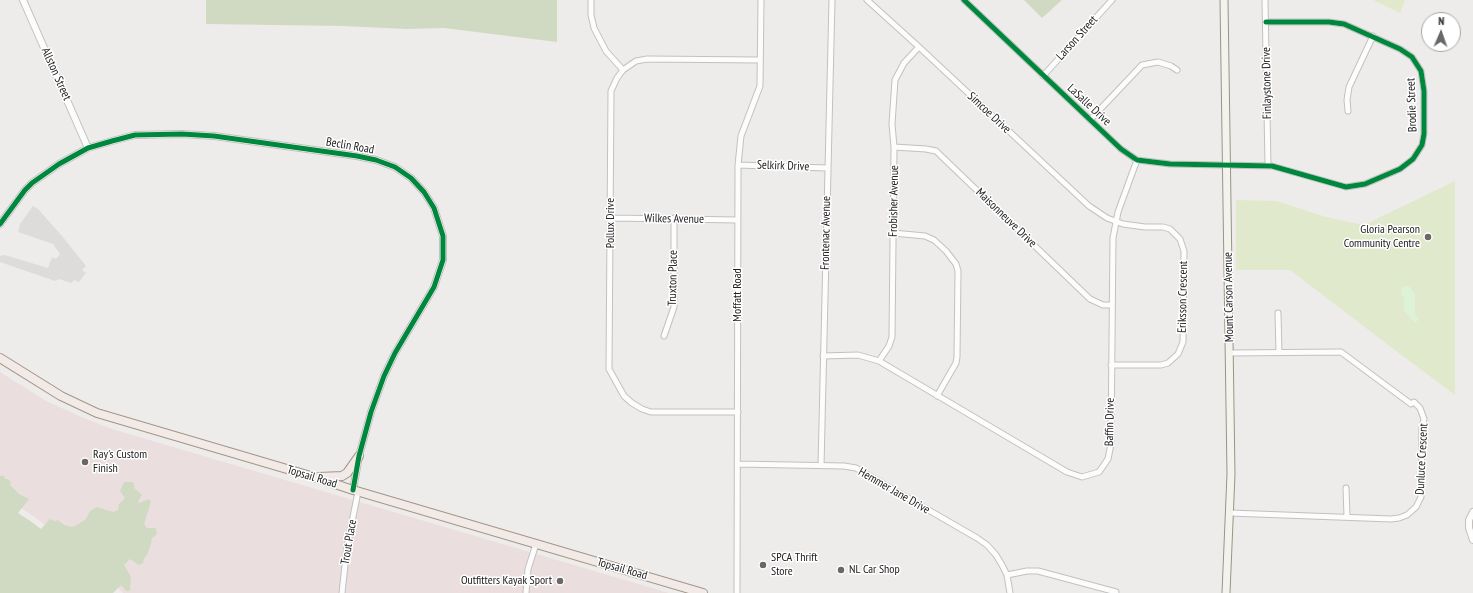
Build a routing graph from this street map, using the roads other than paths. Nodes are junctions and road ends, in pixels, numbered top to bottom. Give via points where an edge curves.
1 (23, 0) edge
2 (591, 0) edge
3 (761, 0) edge
4 (832, 0) edge
5 (867, 0) edge
6 (964, 0) edge
7 (1112, 0) edge
8 (1224, 0) edge
9 (1265, 0) edge
10 (1266, 22) junction
11 (1373, 36) junction
12 (919, 47) junction
13 (760, 60) junction
14 (623, 70) junction
15 (1177, 70) dead end
16 (1043, 76) junction
17 (1348, 111) dead end
18 (1090, 120) junction
19 (894, 147) junction
20 (88, 148) junction
21 (1137, 160) junction
22 (738, 165) junction
23 (1227, 165) junction
24 (1268, 166) junction
25 (827, 168) junction
26 (611, 218) junction
27 (674, 218) junction
28 (738, 220) junction
29 (1115, 221) junction
30 (0, 224) edge
31 (893, 233) junction
32 (1112, 305) junction
33 (1278, 313) dead end
34 (664, 336) dead end
35 (1230, 353) junction
36 (1279, 353) junction
37 (824, 356) junction
38 (0, 358) edge
39 (879, 361) junction
40 (1111, 365) junction
41 (937, 396) junction
42 (738, 412) junction
43 (359, 456) junction
44 (738, 464) junction
45 (821, 466) junction
46 (314, 477) junction
47 (1346, 488) dead end
48 (356, 491) junction
49 (1230, 512) junction
50 (1473, 512) edge
51 (1346, 517) junction
52 (1473, 540) edge
53 (536, 544) junction
54 (1007, 575) junction
55 (1116, 592) dead end
56 (342, 593) edge
57 (526, 593) edge
58 (703, 593) edge
59 (737, 593) edge
60 (1010, 593) edge
61 (1226, 593) edge

1 - 20 street, Allston Street
2 - 14 street via 594,28 606,51
3 - 13 street, Moffatt Road
4 - 25 street, Frontenac Avenue
5 - 12 street, Simcoe Drive
6 - 16 street, LaSalle Drive
7 - 16 street, Larson Street
8 - 23 main road, Mount Carson Avenue
9 - 10 street, Finlaystone Drive
10 - 11 street, Brodie Street via 1339,23
10 - 24 street, Finlaystone Drive
11 - 17 street via 1349,88
11 - 24 street, Brodie Street via 1408,54 1421,71 1424,85 1424,134 1422,145 1413,159 1393,172 1351,187 1336,186
12 - 19 street, Frobisher Avenue via 904,63 895,80 892,124
12 - 29 street, Simcoe Drive via 1089,206
13 - 14 street, Pollux Drive via 647,58 636,61
13 - 22 street, Moffatt Road via 759,90 741,136
14 - 26 street, Pollux Drive via 611,91
15 - 18 street via 1158,62 1142,65
16 - 18 street, LaSalle Drive
18 - 21 street, LaSalle Drive
19 - 31 street, Frobisher Avenue
19 - 32 street, Maisonneuve Drive via 936,152 1090,299 1103,305
20 - 30 street, Beclin Road via 32,183
20 - 43 street, Beclin Road via 143,135 182,134 241,139 376,160 396,167 424,192 434,208 443,236 443,260 434,287 384,376
21 - 23 street, LaSalle Drive via 1170,164
21 - 29 street, Baffin Drive
22 - 25 street, Selkirk Drive
22 - 28 street, Moffatt Road
23 - 24 street, Brodie Street
23 - 35 main road, Mount Carson Avenue
25 - 37 street, Frontenac Avenue
26 - 27 street, Wilkes Avenue
26 - 42 street, Pollux Drive via 609,369 624,396 651,412
27 - 28 street, Wilkes Avenue
27 - 34 street, Truxton Place via 674,307
28 - 42 street, Moffatt Road
29 - 32 street, Baffin Drive
29 - 40 street, Eriksson Crescent via 1133,226 1163,227 1176,233 1180,239 1184,251 1183,342 1178,354 1168,363 1154,366
31 - 39 street, Frobisher Avenue via 892,338
31 - 41 street via 925,236 934,240 946,251 958,271 956,363
32 - 40 street, Baffin Drive
33 - 36 street
35 - 36 street, Dunluce Crescent
35 - 49 main road, Mount Carson Avenue
36 - 51 street, Dunluce Crescent via 1341,352 1411,404 1414,402 1423,415 1421,493 1416,507 1395,519
37 - 39 street, Baffin Drive via 858,355
37 - 45 street, Frontenac Avenue
38 - 46 main road, Topsail Road via 61,396 97,413
39 - 41 street, Baffin Drive
40 - 41 street, Baffin Drive via 1110,453 1099,472 1090,476 1082,477 1067,472
42 - 44 street, Moffatt Road
43 - 46 main road via 351,469 342,476
43 - 48 street, Beclin Road
44 - 45 street, Hemmer Jane Drive
44 - 59 street, Moffatt Road
45 - 54 street, Hemmer Jane Drive via 856,468 977,538 996,555
46 - 48 main road, Topsail Road
47 - 51 street
48 - 53 main road, Topsail Road
48 - 56 street, Trout Place
49 - 51 street, Dunluce Crescent
49 - 61 main road, Mount Carson Avenue
50 - 52 street via 1469,528
53 - 57 street via 528,568
53 - 58 main road, Topsail Road
54 - 55 street via 1038,571
54 - 60 street, Hemmer Jane Drive

